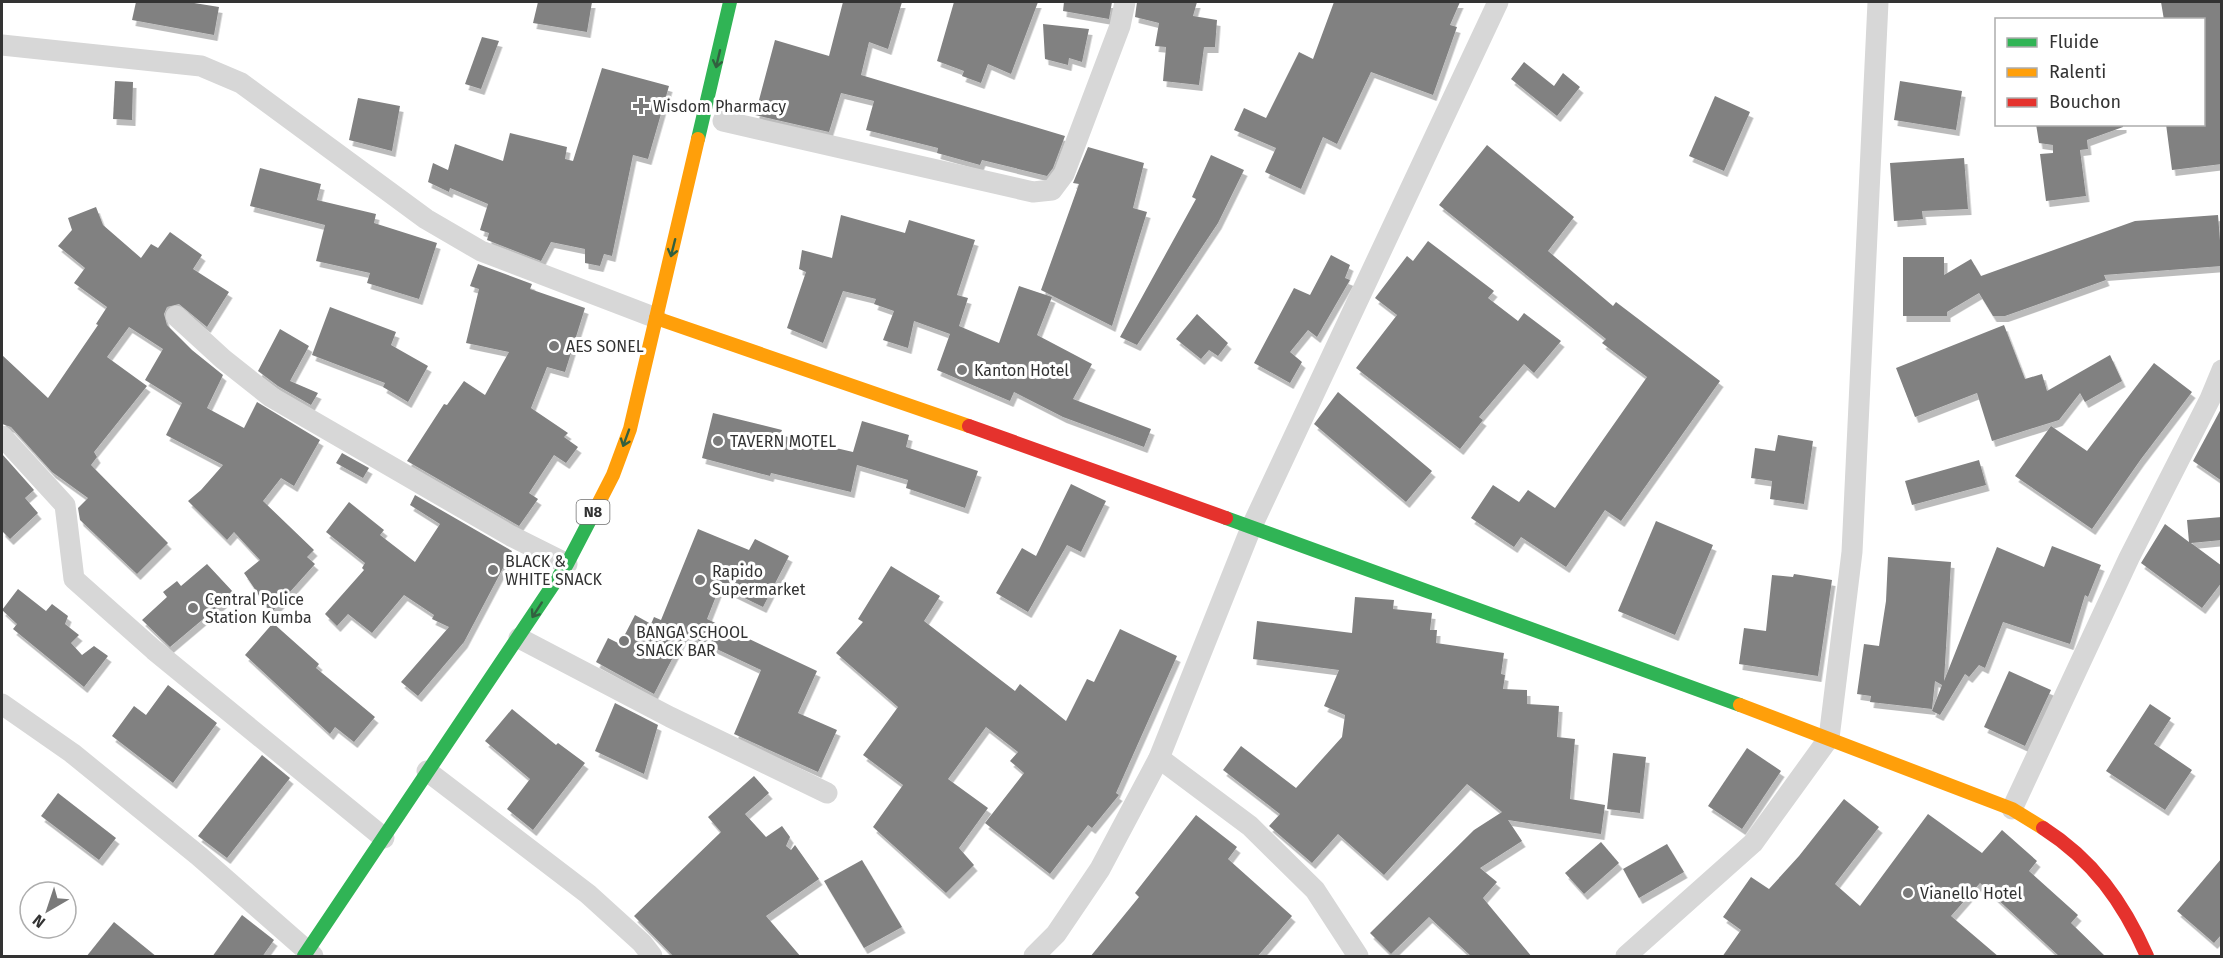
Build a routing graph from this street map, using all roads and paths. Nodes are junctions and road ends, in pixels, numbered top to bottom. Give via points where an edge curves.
1 (730, 2) edge
2 (1125, 2) edge
3 (1498, 2) edge
4 (1878, 2) edge
5 (2, 45) edge
6 (723, 121) dead end
7 (176, 316) dead end
8 (671, 323) junction
9 (2222, 370) edge
10 (2, 436) edge
11 (1251, 528) junction
12 (567, 564) junction
13 (531, 645) junction
14 (2, 704) edge
15 (1829, 738) junction
16 (1159, 758) junction
17 (439, 780) junction
18 (827, 793) dead end
19 (2012, 809) junction
20 (384, 838) junction
21 (308, 955) edge
22 (652, 957) edge
23 (1034, 957) edge
24 (1358, 957) edge
25 (1626, 957) edge
26 (2147, 957) edge

1 -> 8 main road, N8
2 - 6 street via 1120,26 1064,174 1052,190 1033,192
3 - 11 street
4 - 15 street via 1852,552
5 - 8 street via 201,66 241,83 426,219 480,251
7 - 12 street via 271,397 511,536
8 - 11 main road
8 -> 12 main road, N8 via 613,475
9 - 19 street
10 - 20 street via 65,505 74,579 154,650
11 - 15 main road
11 - 16 street
12 -> 13 main road, N8
13 - 17 main road, N8
13 - 18 street
14 - 21 street via 72,753 190,849
15 - 19 main road
15 - 25 street via 1753,843
16 - 23 street via 1100,869 1056,934
16 - 24 street via 1250,826 1315,890
17 - 20 main road, N8
17 - 22 street via 588,894
19 - 26 main road via 2055,836 2100,876 2134,927
20 - 21 main road, N8

